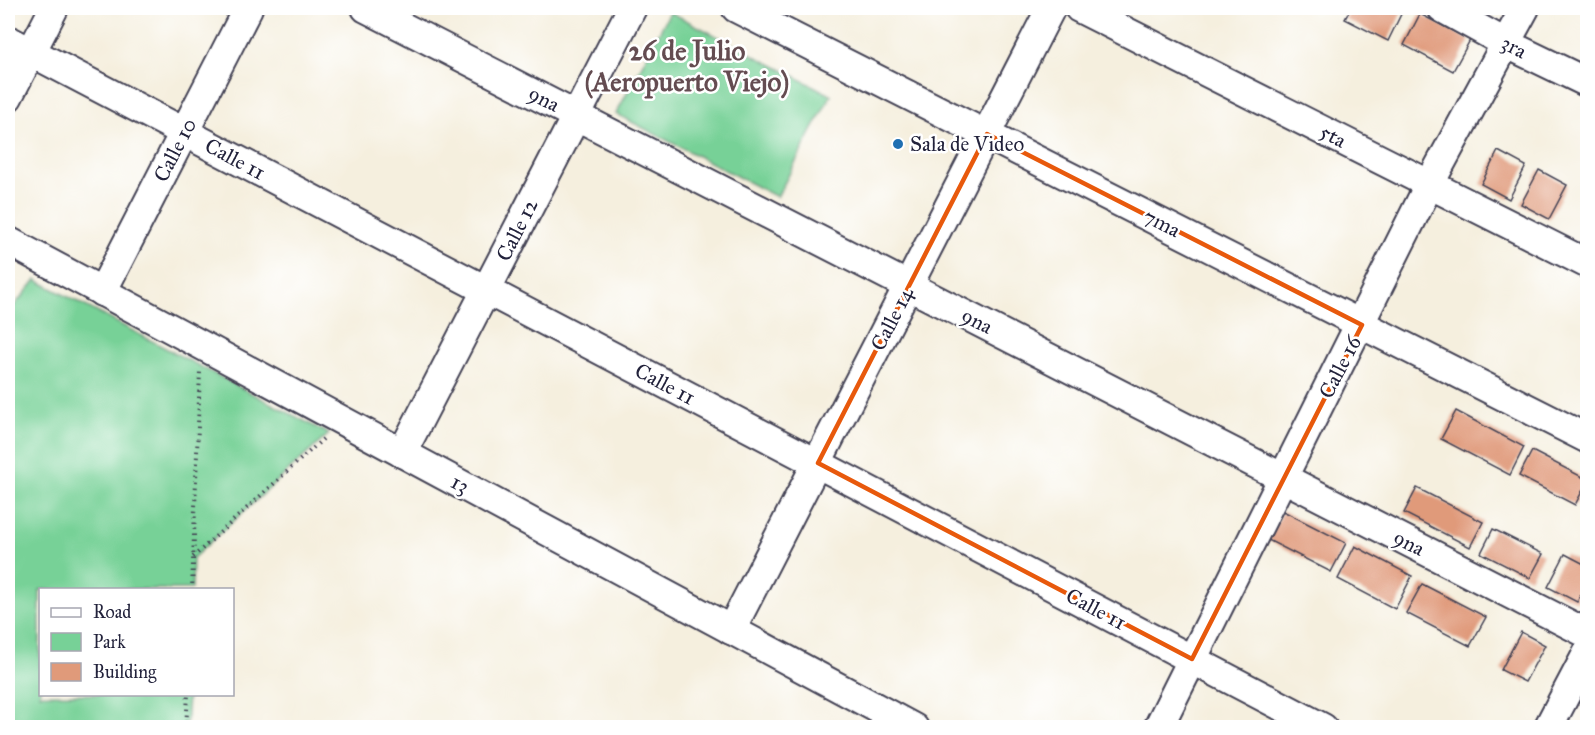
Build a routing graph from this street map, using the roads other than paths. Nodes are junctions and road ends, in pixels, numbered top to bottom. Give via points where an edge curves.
1 (54, 8) edge
2 (248, 8) edge
3 (366, 8) edge
4 (632, 8) edge
5 (736, 8) edge
6 (1051, 8) edge
7 (1079, 8) edge
8 (1442, 8) edge
9 (1526, 8) edge
10 (1507, 44) junction
11 (19, 46) edge
12 (1587, 83) edge
13 (8, 98) edge
14 (576, 116) junction
15 (184, 132) junction
16 (987, 134) junction
17 (1429, 185) junction
18 (8, 241) edge
19 (1587, 264) edge
20 (909, 286) junction
21 (486, 290) junction
22 (102, 292) junction
23 (1362, 325) junction
24 (1587, 439) edge
25 (402, 453) junction
26 (818, 463) junction
27 (1284, 478) junction
28 (731, 630) junction
29 (1587, 634) edge
30 (1587, 652) edge
31 (1192, 659) junction
32 (914, 728) edge
33 (1158, 728) edge
34 (1323, 728) edge
35 (1548, 728) edge

1 - 11 street
2 - 15 street, Calle 10
3 - 14 street, 9na
4 - 14 street, Calle 12
5 - 16 street, 7ma
6 - 16 street, Calle 14
7 - 17 street, 5ta
8 - 10 street, 3ra
9 - 10 street, Calle 16
10 - 12 street, 3ra
10 - 17 street, Calle 16
11 - 13 street
11 - 15 street, Calle 11
14 - 20 street, 9na
14 - 21 street, Calle 12
15 - 21 street, Calle 11
15 - 22 street, Calle 10
16 - 20 street, Calle 14
16 - 23 street, 7ma
17 - 19 street, 5ta
17 - 23 street, Calle 16
18 - 22 street, 13
20 - 26 street, Calle 14
20 - 27 street, 9na
21 - 25 street, Calle 12
21 - 26 street, Calle 11
22 - 25 street, 13
23 - 24 street, 7ma
23 - 27 street, Calle 16
25 - 28 street, 13
26 - 28 street, Calle 14
26 - 31 street, Calle 11
27 - 29 street, 9na
27 - 31 street, Calle 16
28 - 32 street, 13
30 - 35 street
31 - 33 street, Calle 16
31 - 34 street, Calle 11

